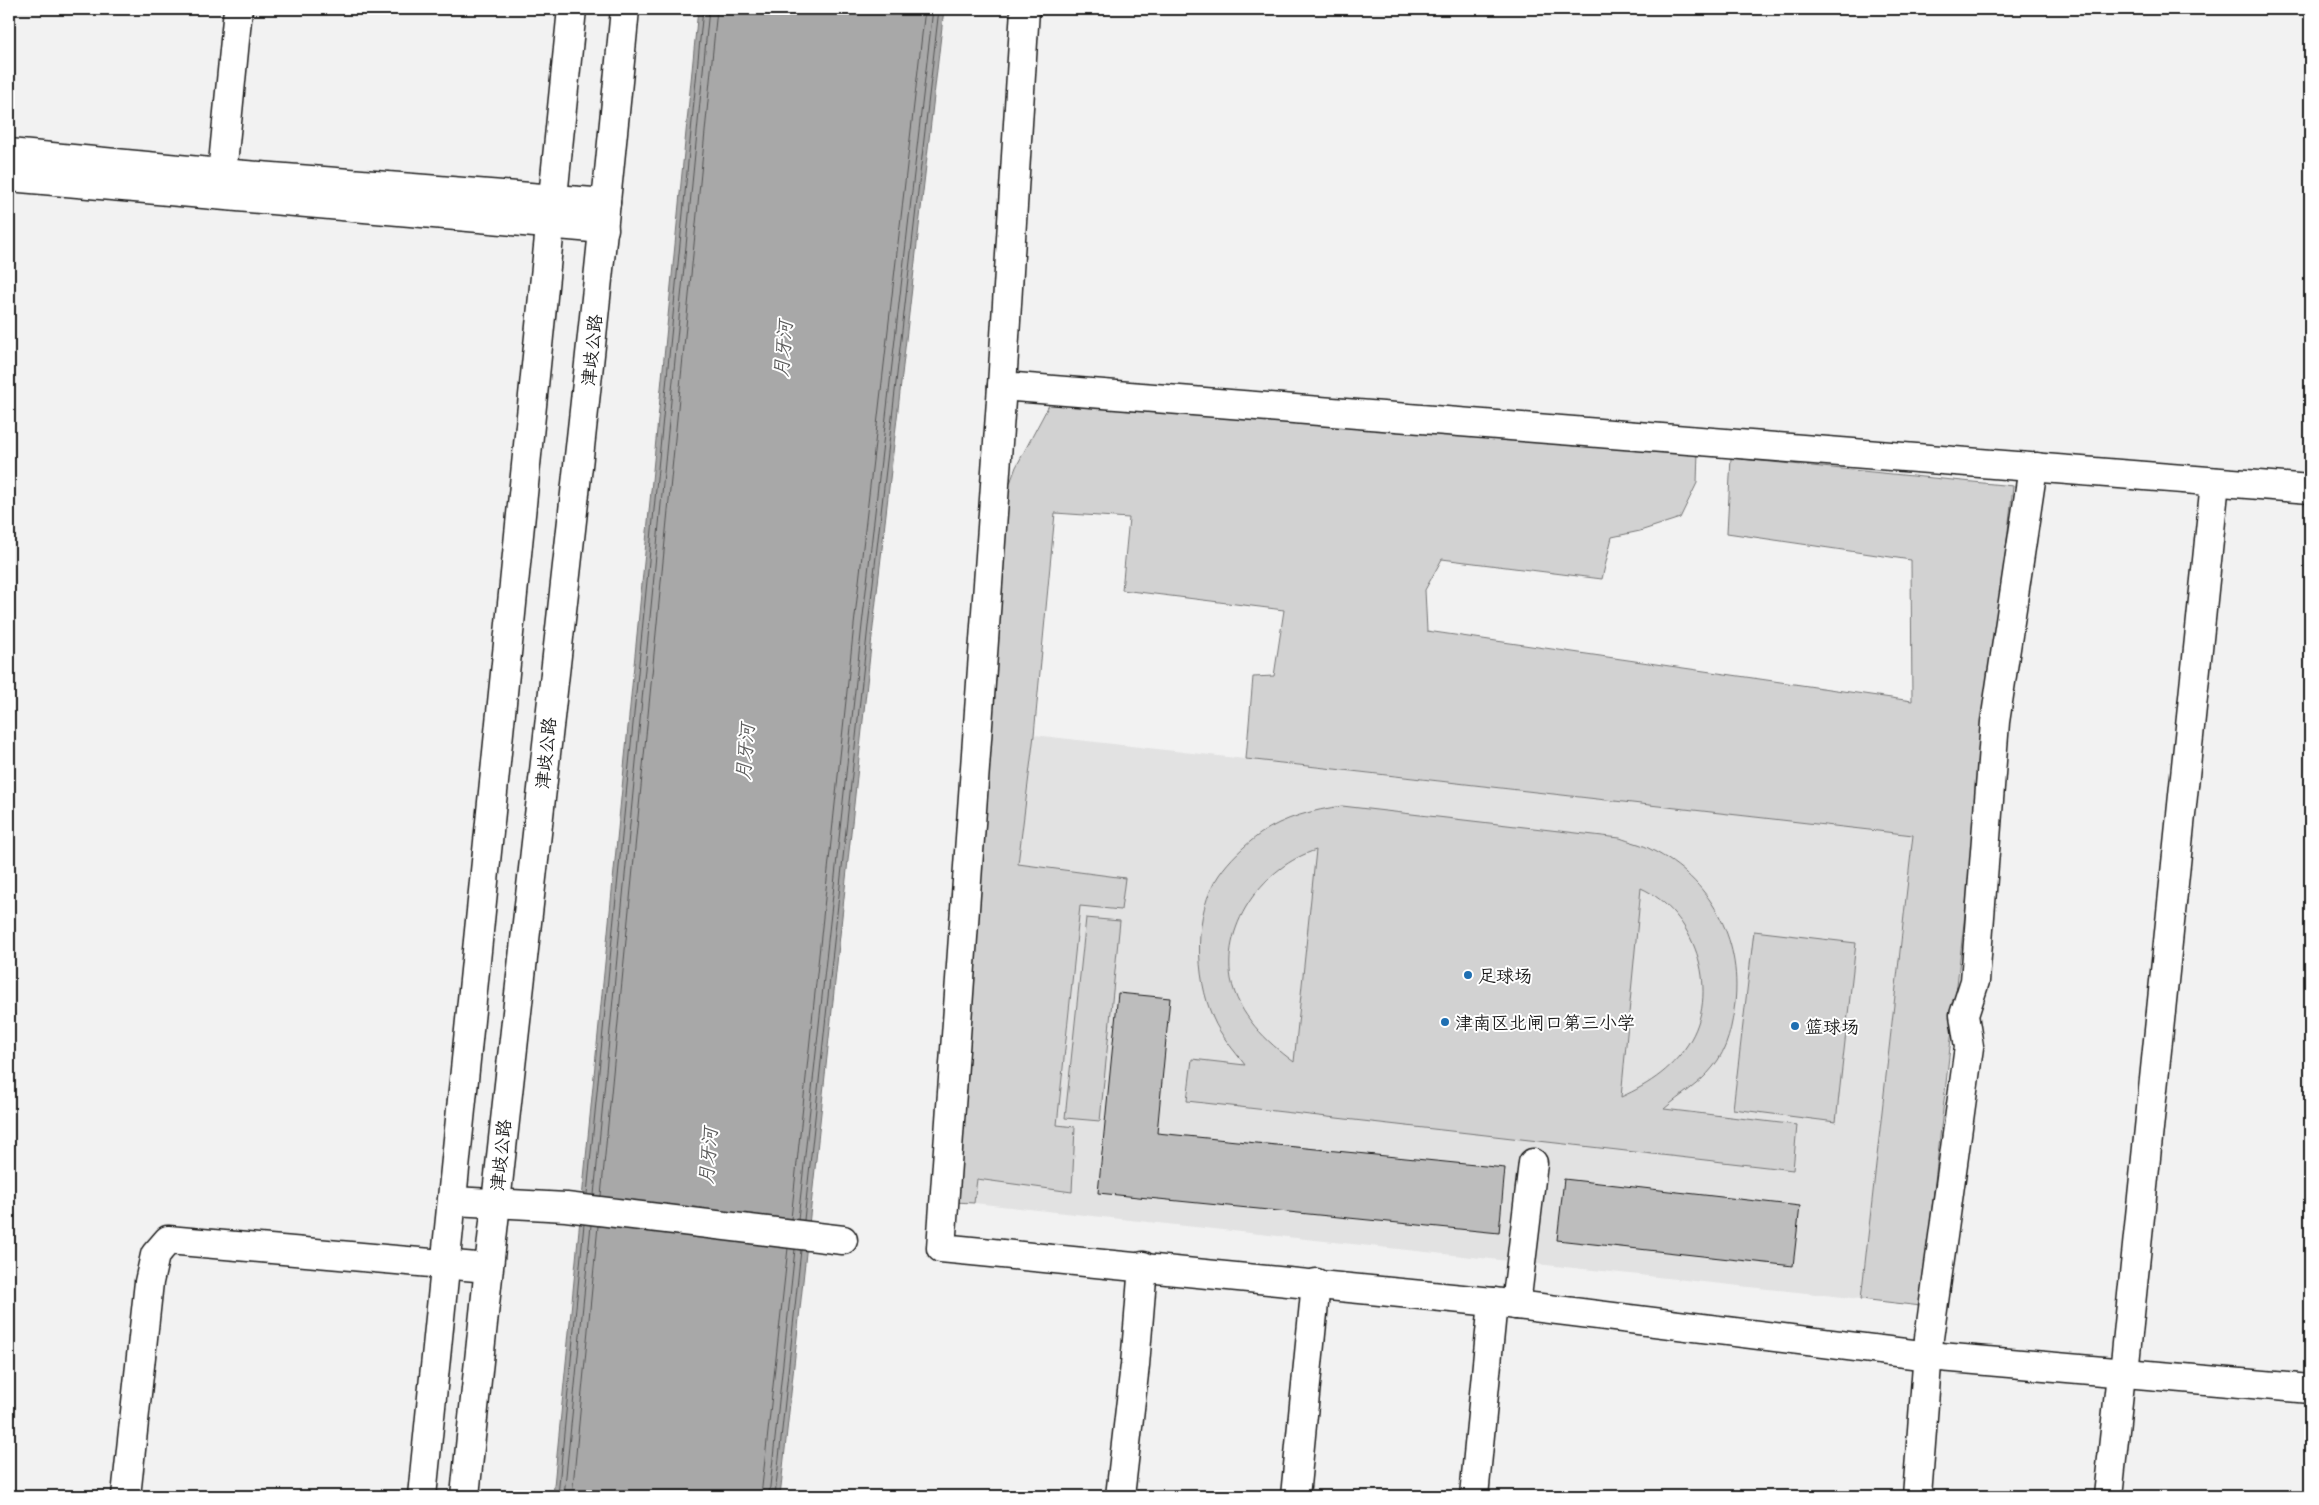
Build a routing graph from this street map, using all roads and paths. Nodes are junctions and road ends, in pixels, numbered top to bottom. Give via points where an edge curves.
1 (238, 9) edge
2 (572, 9) edge
3 (625, 9) edge
4 (1025, 9) edge
5 (9, 153) edge
6 (9, 177) edge
7 (220, 184) junction
8 (552, 212) junction
9 (606, 216) junction
10 (1002, 386) junction
11 (2037, 467) junction
12 (2215, 482) junction
13 (2310, 489) edge
14 (1533, 1163) dead end
15 (453, 1201) junction
16 (495, 1202) junction
17 (844, 1240) dead end
18 (445, 1265) junction
19 (1143, 1266) junction
20 (488, 1268) junction
21 (1316, 1283) junction
22 (1505, 1303) junction
23 (1929, 1356) junction
24 (2124, 1373) junction
25 (2310, 1389) edge
26 (126, 1496) edge
27 (422, 1496) edge
28 (465, 1496) edge
29 (1120, 1496) edge
30 (1295, 1496) edge
31 (1474, 1496) edge
32 (1917, 1496) edge
33 (2108, 1496) edge

1 - 7 street
2 - 8 street
3 - 9 street, 津歧公路
4 - 10 street
5 - 7 street
6 - 7 street
7 - 8 street
8 - 9 street
8 - 15 street
9 - 16 street, 津歧公路
10 - 11 street
10 - 19 street via 941,1248
11 - 12 street
11 - 23 street via 2032,474 1996,722 1975,982 1964,1015 1969,1047
12 - 13 street
12 - 24 street
14 - 22 street
15 - 16 street
15 - 18 street
16 - 17 street via 566,1207
16 - 20 street, 津歧公路
18 - 20 street
18 - 26 street via 168,1240 155,1255 149,1282
18 - 27 street
19 - 21 street
19 - 29 street via 1136,1365
20 - 28 street, 津歧公路
21 - 22 street
21 - 30 street
22 - 23 street
22 - 31 street
23 - 24 street
23 - 32 street
24 - 25 street
24 - 33 street via 2120,1383

